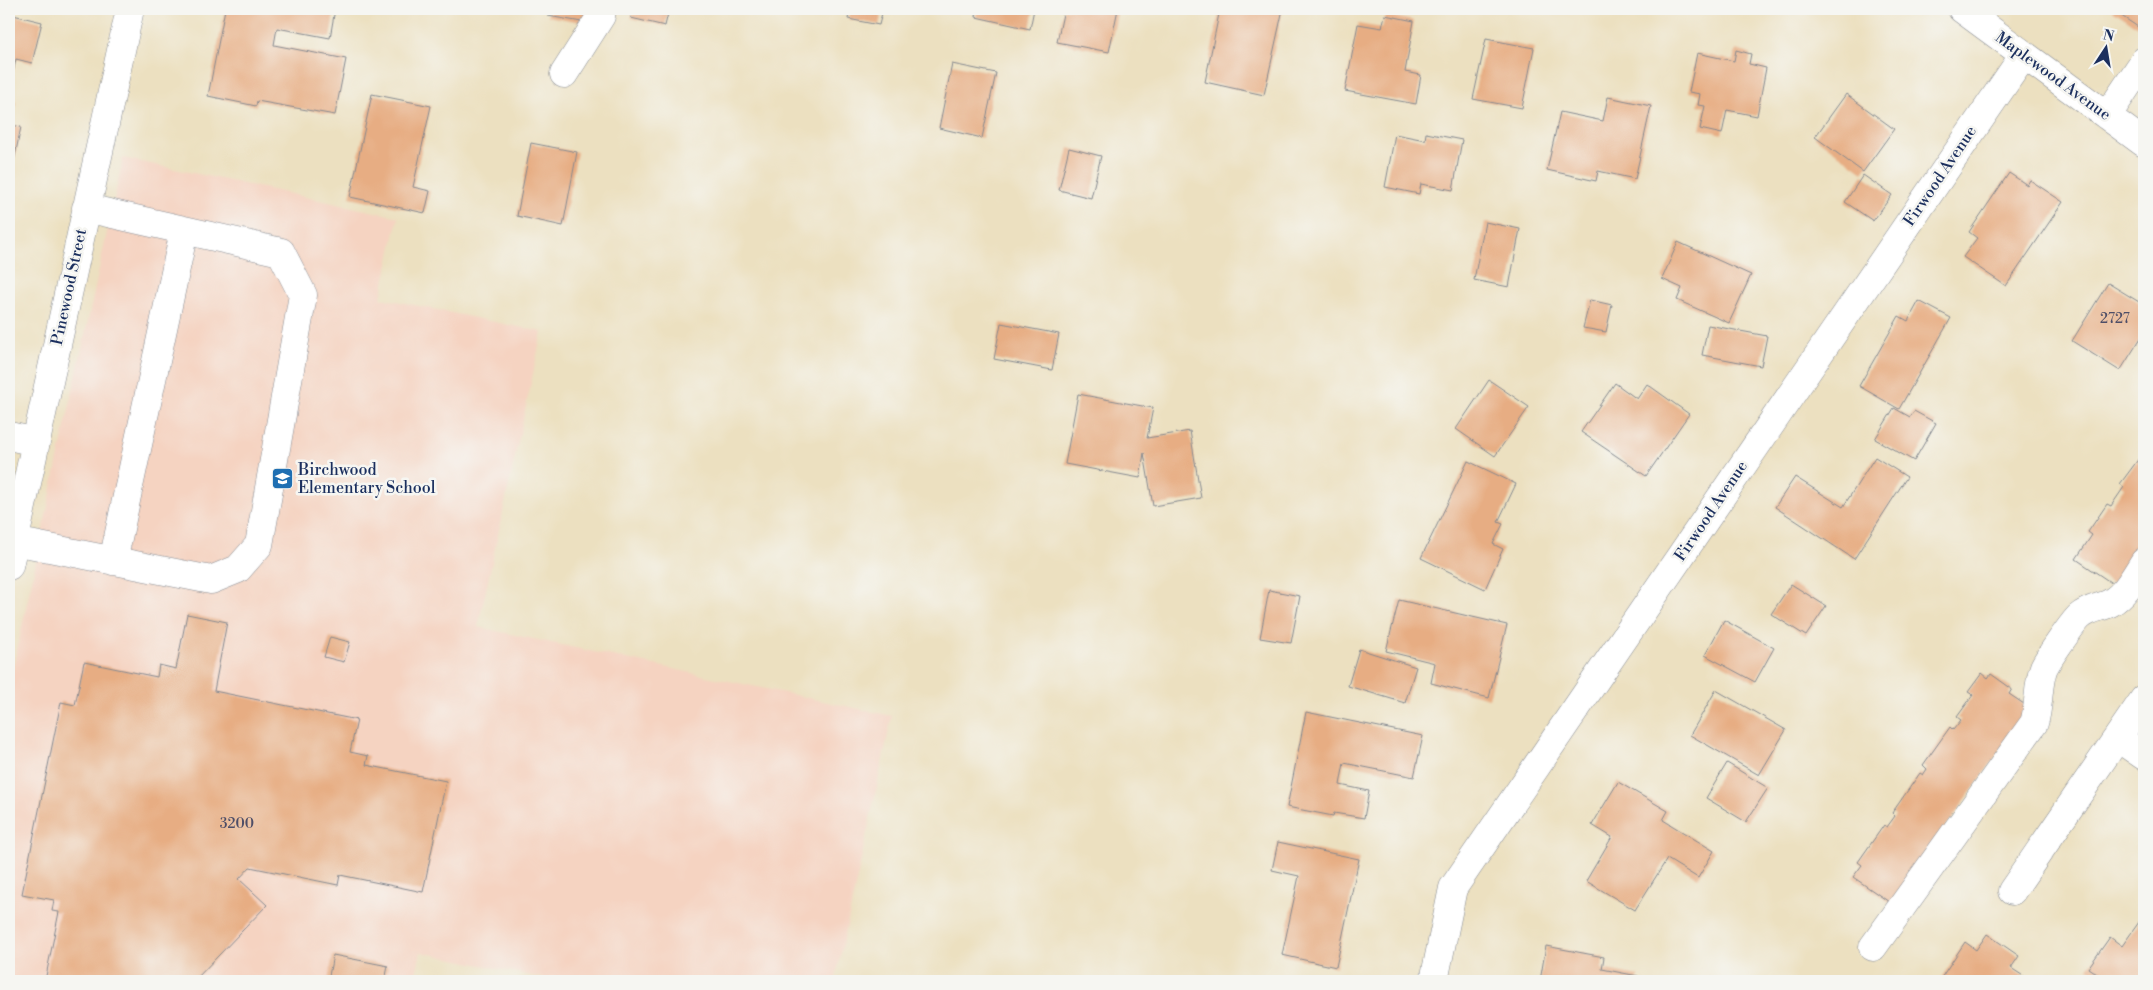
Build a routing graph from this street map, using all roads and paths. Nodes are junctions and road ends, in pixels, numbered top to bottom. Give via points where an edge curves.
1 (130, 9) edge
2 (602, 9) edge
3 (1962, 9) edge
4 (2024, 55) junction
5 (2144, 61) edge
6 (564, 74) dead end
7 (2107, 116) junction
8 (2144, 143) edge
9 (86, 208) junction
10 (184, 230) junction
11 (9, 436) edge
12 (36, 442) junction
13 (12, 554) edge
14 (113, 561) junction
15 (2144, 562) edge
16 (2144, 699) edge
17 (2118, 738) junction
18 (2144, 756) edge
19 (2012, 891) dead end
20 (1872, 948) dead end
21 (1434, 981) edge

1 - 9 street, Pinewood Street
2 - 6 street via 601,16
3 - 4 street, Maplewood Avenue
4 - 7 street, Maplewood Avenue
4 - 21 street, Firwood Avenue via 1453,888
5 - 7 street
7 - 8 street, Maplewood Avenue
9 - 10 street
9 - 12 street, Pinewood Street
10 - 14 street
10 - 14 street via 281,252 303,295 259,544 238,569 211,580
11 - 12 street
12 - 13 street, Pinewood Street
13 - 14 street
15 - 20 street via 2123,593 2110,603 2094,607 2079,617 2044,667 2034,723
16 - 17 street
17 - 18 street
17 - 19 street

